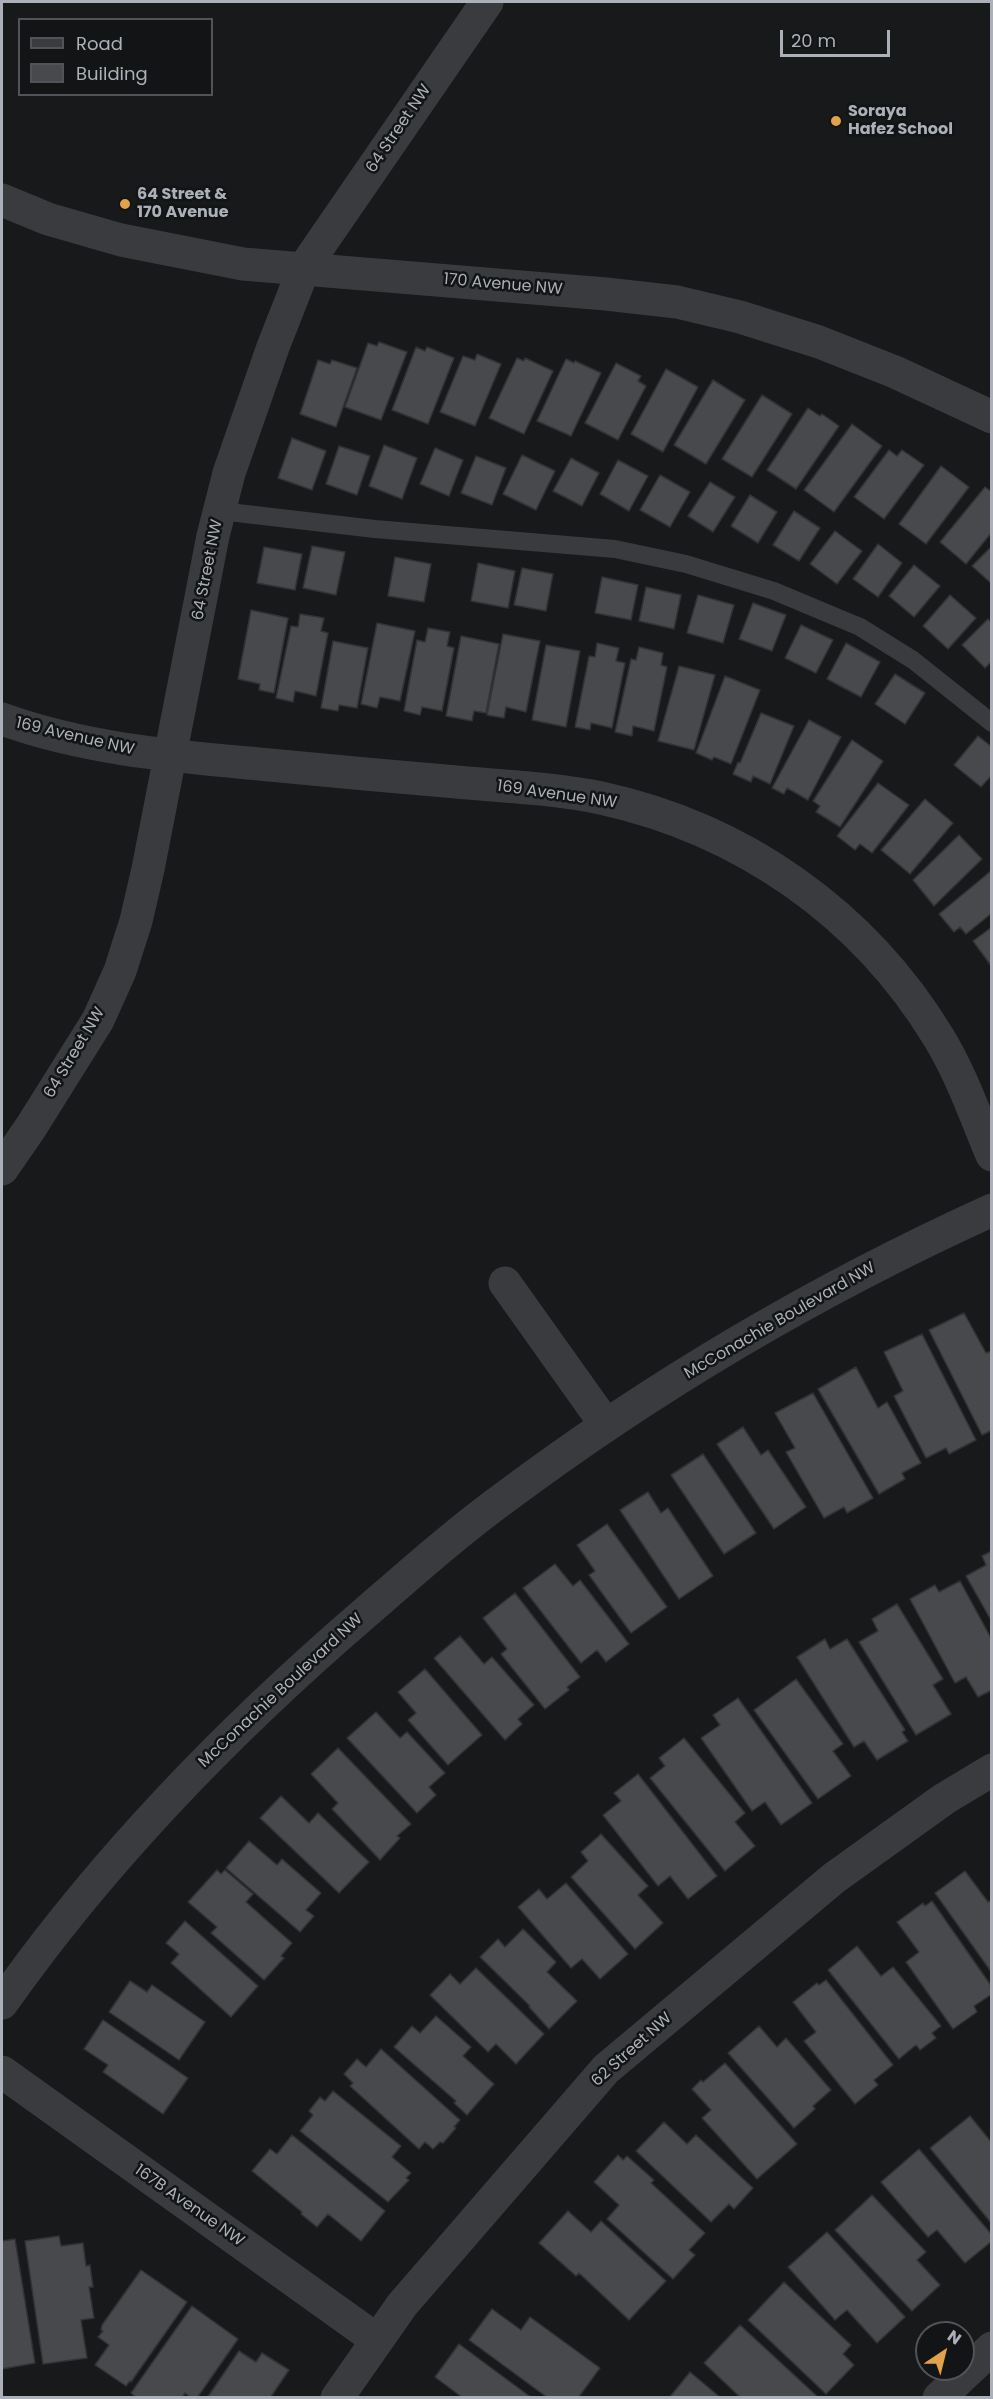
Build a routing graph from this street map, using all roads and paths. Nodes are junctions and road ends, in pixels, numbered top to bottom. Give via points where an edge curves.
1 (487, 2) edge
2 (2, 200) edge
3 (304, 268) junction
4 (992, 417) edge
5 (220, 511) junction
6 (2, 719) edge
7 (992, 723) edge
8 (170, 756) junction
9 (992, 1155) edge
10 (2, 1169) edge
11 (992, 1210) edge
12 (505, 1283) dead end
13 (606, 1425) junction
14 (992, 1770) edge
15 (2, 2003) edge
16 (2, 2072) edge
17 (377, 2340) junction
18 (992, 2348) edge
19 (337, 2397) edge
20 (939, 2397) edge

1 - 3 street, 64 Street NW
2 - 3 street, 170 Avenue NW via 48,219 121,240 243,264
3 - 4 street, 170 Avenue NW via 676,302 819,342
3 - 5 street, 64 Street NW via 247,415
5 - 7 lane via 375,530 615,549 686,564 774,591 860,627 913,660
5 - 8 street, 64 Street NW
6 - 8 street, 169 Avenue NW via 76,741
8 - 9 street, 169 Avenue NW via 601,798 667,817 737,846 798,884 863,939 907,992 939,1039
8 - 10 street, 64 Street NW via 136,921 120,971 98,1020
11 - 13 street, McConachie Boulevard NW via 817,1296
12 - 13 street
13 - 15 street, McConachie Boulevard NW via 503,1498 406,1577 240,1726 144,1824
14 - 17 street, 62 Street NW via 944,1799 834,1878 606,2069 402,2305
16 - 17 street, 167B Avenue NW
17 - 19 street, 62 Street NW
18 - 20 street

